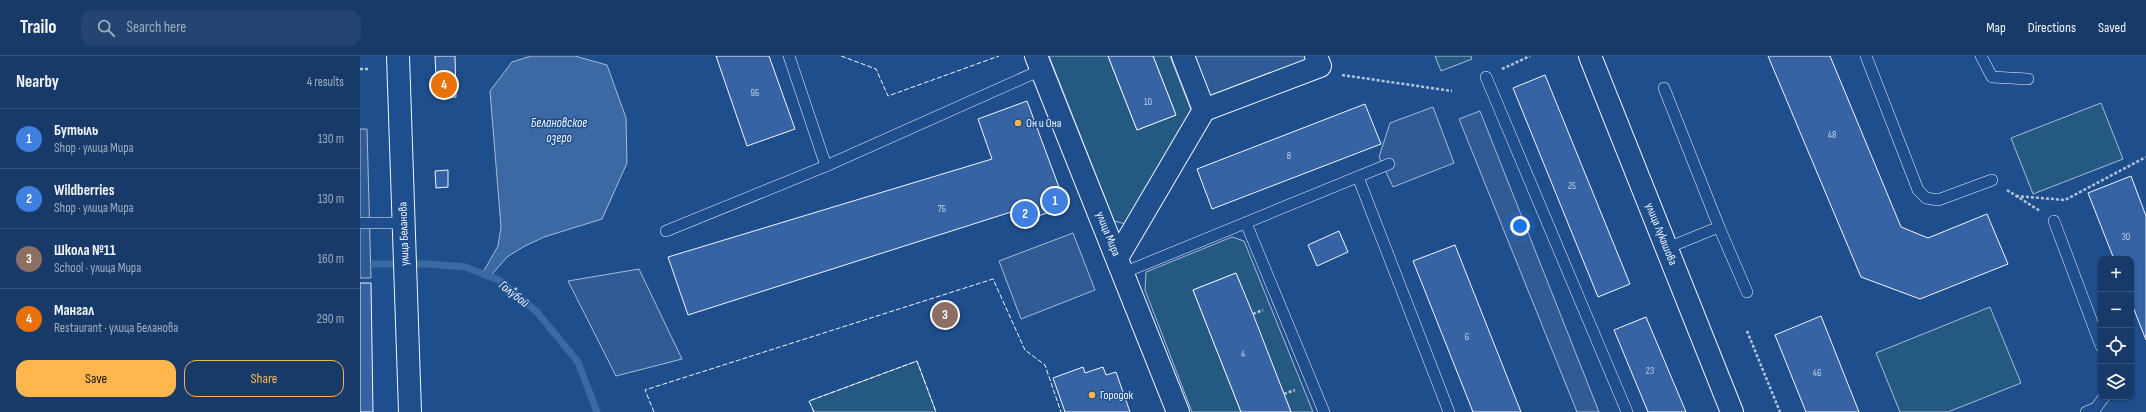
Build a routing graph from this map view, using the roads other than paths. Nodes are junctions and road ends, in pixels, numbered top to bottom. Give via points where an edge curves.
1 (398, 56) edge
2 (789, 56) edge
3 (1183, 56) edge
4 (1316, 56) edge
5 (1590, 56) edge
6 (1866, 56) edge
7 (1981, 56) edge
8 (1039, 63) edge
9 (1486, 77) dead end
10 (2028, 79) dead end
11 (1664, 88) dead end
12 (1204, 110) junction
13 (1389, 164) dead end
14 (826, 166) junction
15 (1358, 177) junction
16 (1992, 180) road end
17 (2054, 221) road end
18 (1246, 223) junction
19 (360, 224) edge
20 (1718, 227) junction
21 (404, 229) junction
22 (666, 230) dead end
23 (1667, 248) junction
24 (1120, 266) junction
25 (1747, 292) dead end
26 (2098, 338) edge
27 (2102, 400) edge
28 (410, 412) edge
29 (1178, 412) edge
30 (1324, 412) edge
31 (1449, 412) edge
32 (1627, 412) edge
33 (1732, 412) edge
34 (2086, 412) edge

1 - 21 street, улица Беланова
2 - 14 lane
3 - 12 street
4 - 12 street via 1320,66
5 - 23 street, улица Лукашова
6 - 16 lane via 1918,190 1926,198 1938,200
7 - 10 lane via 1992,77
8 - 14 lane
8 - 24 street, улица Мира
9 - 32 lane
11 - 20 lane
12 - 24 street
13 - 15 lane
14 - 22 lane
15 - 18 lane
15 - 31 lane
17 - 26 lane
18 - 24 lane
18 - 30 lane
19 - 21 lane
20 - 23 lane
20 - 25 lane
21 - 28 street, улица Беланова
23 - 33 street, улица Лукашова
24 - 29 street, улица Мира
27 - 34 lane via 2096,408

